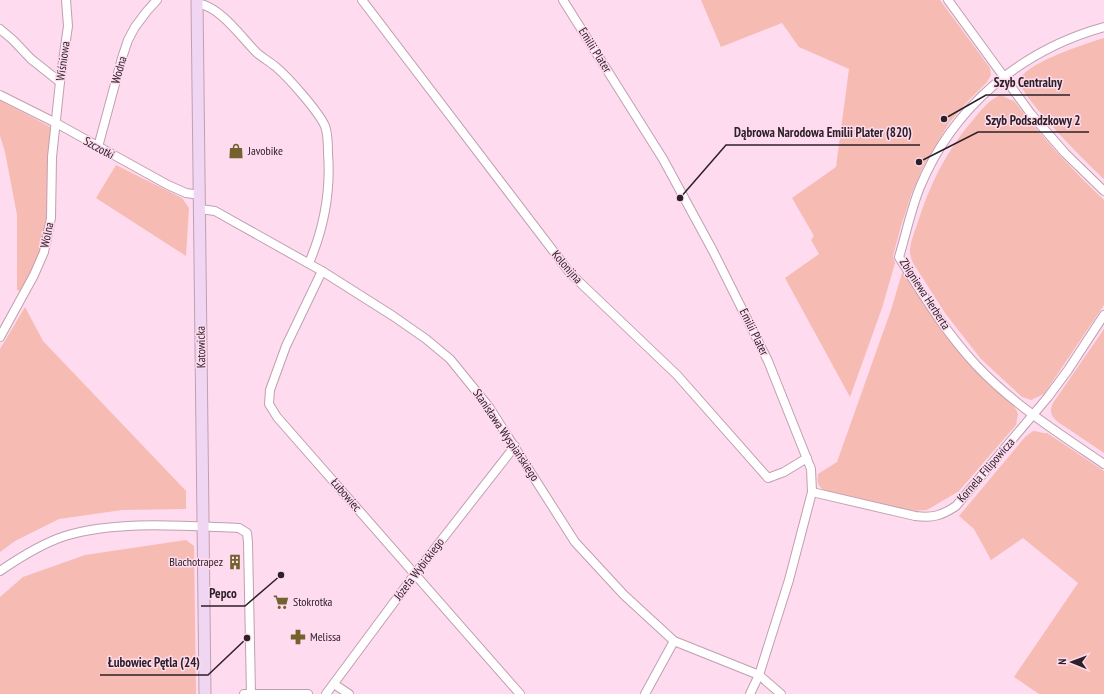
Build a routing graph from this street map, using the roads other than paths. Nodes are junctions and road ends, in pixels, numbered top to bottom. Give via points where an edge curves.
1 (66, 0) edge
2 (157, 0) edge
3 (362, 0) edge
4 (564, 0) edge
5 (948, 0) edge
6 (197, 1) edge
7 (1104, 27) edge
8 (0, 29) edge
9 (1003, 77) junction
10 (60, 82) junction
11 (0, 95) edge
12 (56, 123) junction
13 (98, 147) junction
14 (1104, 191) edge
15 (200, 195) junction
16 (200, 209) junction
17 (309, 263) junction
18 (322, 271) junction
19 (1104, 315) edge
20 (0, 337) edge
21 (1033, 415) junction
22 (515, 446) junction
23 (807, 458) junction
24 (1104, 464) edge
25 (812, 492) junction
26 (204, 527) junction
27 (0, 571) edge
28 (415, 574) junction
29 (674, 641) junction
30 (759, 675) junction
31 (334, 684) junction
32 (205, 694) edge
33 (244, 694) edge
34 (251, 694) edge
35 (308, 694) edge
36 (326, 694) edge
37 (349, 694) edge
38 (520, 694) edge
39 (645, 694) edge
40 (750, 694) edge
41 (781, 694) edge

1 - 10 street, Wiśniowa via 68,26
2 - 13 street, Wodna via 128,40
3 - 23 street, Kolonijna via 570,273 677,375 768,478
4 - 23 street, Emilii Plater via 663,159 713,251 768,361
5 - 9 street
6 - 15 street, Katowicka
6 - 17 street via 222,17 258,54 278,68 326,127 328,193 320,233
7 - 9 street, Zbigniewa Herberta via 1045,49
8 - 10 street
9 - 14 street via 1048,134
9 - 21 street, Zbigniewa Herberta via 970,108 950,132 935,157 917,194 899,257 941,322 961,347 996,384
10 - 12 street, Wiśniowa
11 - 12 street, Szczotki
12 - 13 street, Szczotki
12 - 20 street, Wolna via 52,157 51,218 44,252
13 - 15 street, Szczotki via 174,188
15 - 16 street, Katowicka
16 - 17 street, Stanisława Wyspiańskiego via 215,211
16 - 26 street, Katowicka
17 - 18 street, Stanisława Wyspiańskiego
18 - 22 street, Stanisława Wyspiańskiego via 393,316 450,359 489,406
18 - 28 street, Łubowiec via 286,346 270,390 269,404 277,417
19 - 21 street, Kornela Filipowicza via 1068,370
21 - 24 street, Zbigniewa Herberta
21 - 25 street, Kornela Filipowicza via 956,506 939,516 915,516
22 - 28 street, Józefa Wybickiego
22 - 29 street, Stanisława Wyspiańskiego via 575,542 624,595
23 - 25 street, Emilii Plater via 811,469
25 - 30 street, Emilii Plater via 789,580
26 - 27 street via 127,526 96,529 64,536 31,551
26 - 32 street, Katowicka
26 - 34 street via 239,528 247,533
28 - 31 street, Józefa Wybickiego
28 - 38 street, Łubowiec
29 - 30 street, Stanisława Wyspiańskiego
29 - 39 street
30 - 40 street, Emilii Plater
30 - 41 street, Stanisława Wyspiańskiego
31 - 36 street, Józefa Wybickiego
31 - 37 street
33 - 34 street
34 - 35 street

